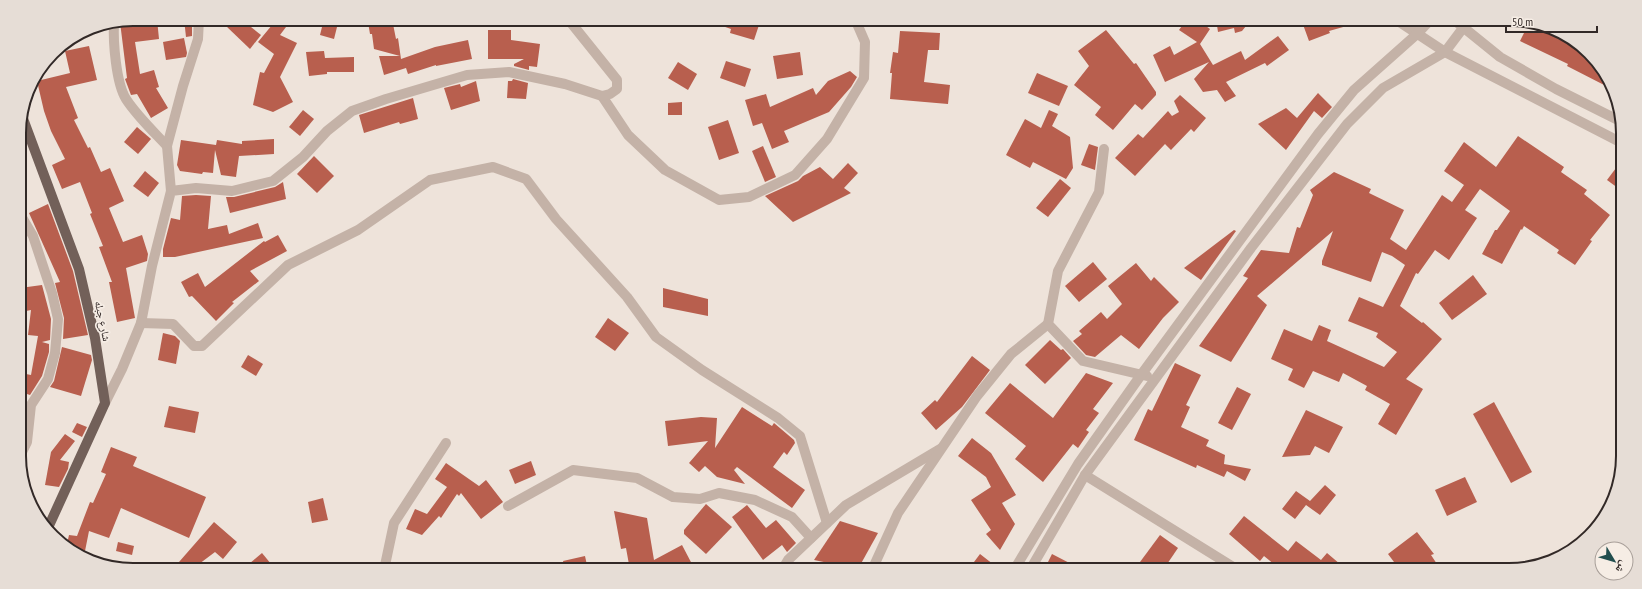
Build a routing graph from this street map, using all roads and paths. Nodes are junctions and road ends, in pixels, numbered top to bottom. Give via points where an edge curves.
1 (199, 26) edge
2 (574, 26) edge
3 (858, 26) edge
4 (1405, 26) edge
5 (1424, 26) edge
6 (1463, 26) edge
7 (1468, 26) edge
8 (114, 28) edge
9 (1417, 34) junction
10 (1445, 52) junction
11 (602, 96) junction
12 (1615, 118) edge
13 (26, 127) edge
14 (1616, 140) edge
15 (167, 146) junction
16 (1104, 149) dead end
17 (171, 191) junction
18 (26, 223) edge
19 (141, 323) junction
20 (1048, 324) junction
21 (1141, 374) junction
22 (1155, 378) junction
23 (104, 403) junction
24 (446, 443) dead end
25 (26, 444) edge
26 (943, 447) junction
27 (1085, 475) junction
28 (508, 506) dead end
29 (50, 523) edge
30 (827, 523) junction
31 (811, 538) junction
32 (385, 563) edge
33 (786, 563) edge
34 (875, 563) edge
35 (1018, 563) edge
36 (1034, 563) edge
37 (1227, 563) edge

1 - 15 street via 198,39
2 - 11 street via 617,80 617,88
3 - 11 street via 865,42 864,78 827,139 795,175 749,197 719,200 665,170 628,135
4 - 9 street
5 - 9 street
6 - 10 street
7 - 12 street via 1500,57
8 - 15 street via 113,43 126,98
9 - 10 street
9 - 21 street via 1354,90 1318,134
10 - 14 street
10 - 22 street via 1383,88 1347,124
11 - 17 street via 565,84 509,72 467,75 352,112 327,131 302,157 273,181 232,191 196,188
13 - 23 main road, شارع جبله via 79,269 95,338
15 - 17 street
16 - 20 street via 1099,192 1058,271
17 - 19 street
18 - 25 street via 34,236 58,319 55,354 48,379 31,405
19 - 23 street via 122,369
19 - 30 street via 173,324 194,346 202,346 288,265 358,230 430,180 493,167 526,179 556,219 627,297 656,337 702,370 778,418 800,436
20 - 21 street via 1083,361
20 - 26 street via 1011,354 977,396
21 - 22 street
21 - 35 street via 1078,464
22 - 27 street
23 - 29 main road
24 - 32 street via 394,523
26 - 30 street via 846,505
26 - 34 street via 898,513
27 - 36 street
27 - 37 street
28 - 31 street via 573,470 637,478 673,497 700,499 719,493 755,500 792,517
30 - 31 street
31 - 33 street

